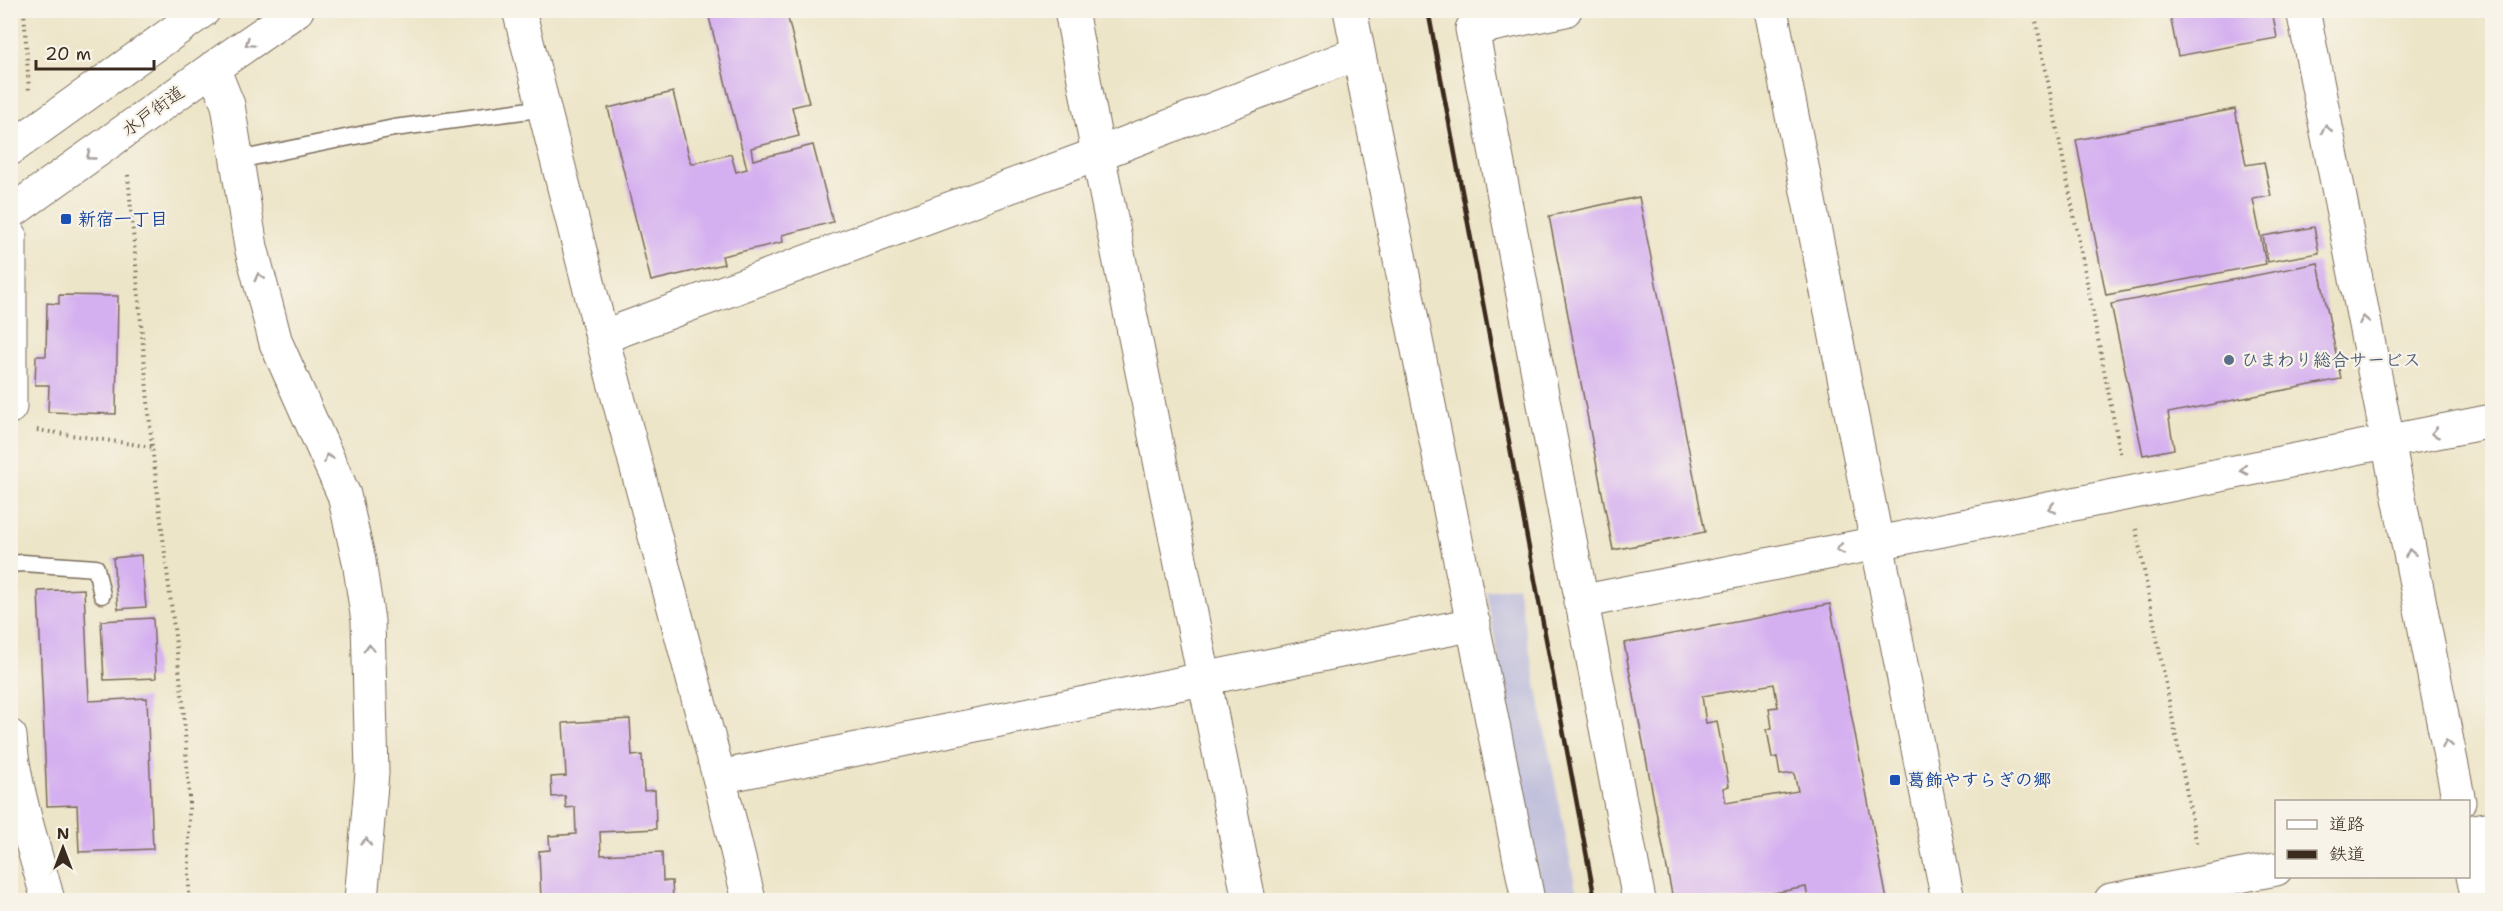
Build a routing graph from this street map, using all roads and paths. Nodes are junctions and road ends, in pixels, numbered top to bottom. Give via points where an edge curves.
1 (24, 10) edge
2 (204, 10) edge
3 (297, 10) edge
4 (519, 10) edge
5 (1071, 10) edge
6 (1350, 10) edge
7 (1565, 10) edge
8 (1771, 10) edge
9 (2034, 10) edge
10 (2302, 10) edge
11 (1358, 53) junction
12 (213, 68) junction
13 (544, 108) junction
14 (53, 119) junction
15 (10, 149) edge
16 (1098, 154) junction
17 (238, 160) junction
18 (127, 169) dead end
19 (10, 213) edge
20 (10, 235) edge
21 (603, 337) junction
22 (19, 418) edge
23 (2493, 421) edge
24 (2388, 442) junction
25 (152, 447) junction
26 (2128, 493) junction
27 (1875, 542) junction
28 (10, 564) edge
29 (102, 596) dead end
30 (1580, 602) junction
31 (1474, 624) junction
32 (1203, 679) junction
33 (10, 736) edge
34 (719, 777) junction
35 (2458, 800) edge
36 (2493, 828) edge
37 (2470, 832) edge
38 (2198, 849) dead end
39 (2470, 857) edge
40 (2275, 869) edge
41 (48, 900) edge
42 (189, 900) edge
43 (361, 900) edge
44 (749, 900) edge
45 (1249, 900) edge
46 (1528, 900) edge
47 (1639, 900) edge
48 (1948, 900) edge
49 (2111, 900) edge
50 (2478, 900) edge

1 - 14 path via 29,90 38,96
2 - 14 main road
3 -> 12 main road, 水戸街道
4 - 13 main road
5 - 16 main road
6 - 11 main road
7 - 30 main road via 1472,28
8 - 27 main road
9 - 26 path
24 -> 10 main road
11 - 16 main road
11 - 31 main road
12 - 17 main road via 228,105
12 -> 19 main road, 水戸街道
13 - 17 lane via 394,128
13 - 21 main road
14 - 15 main road
16 - 21 main road
16 - 32 main road
43 -> 17 main road via 372,773 368,621 359,561 344,495 276,343 252,247
18 - 25 path
20 - 22 main road
21 - 34 main road
22 - 25 path
23 -> 24 main road
24 -> 26 main road
35 -> 24 main road
25 - 42 path via 183,702 189,795
26 -> 27 main road
26 - 38 path
27 -> 30 main road
27 - 48 main road
28 - 29 lane via 96,568
30 - 47 main road
31 - 32 main road
31 - 46 main road
32 - 34 main road
32 - 45 main road
33 - 41 main road
34 - 44 main road
36 - 37 main road
39 - 50 main road
40 - 49 main road

